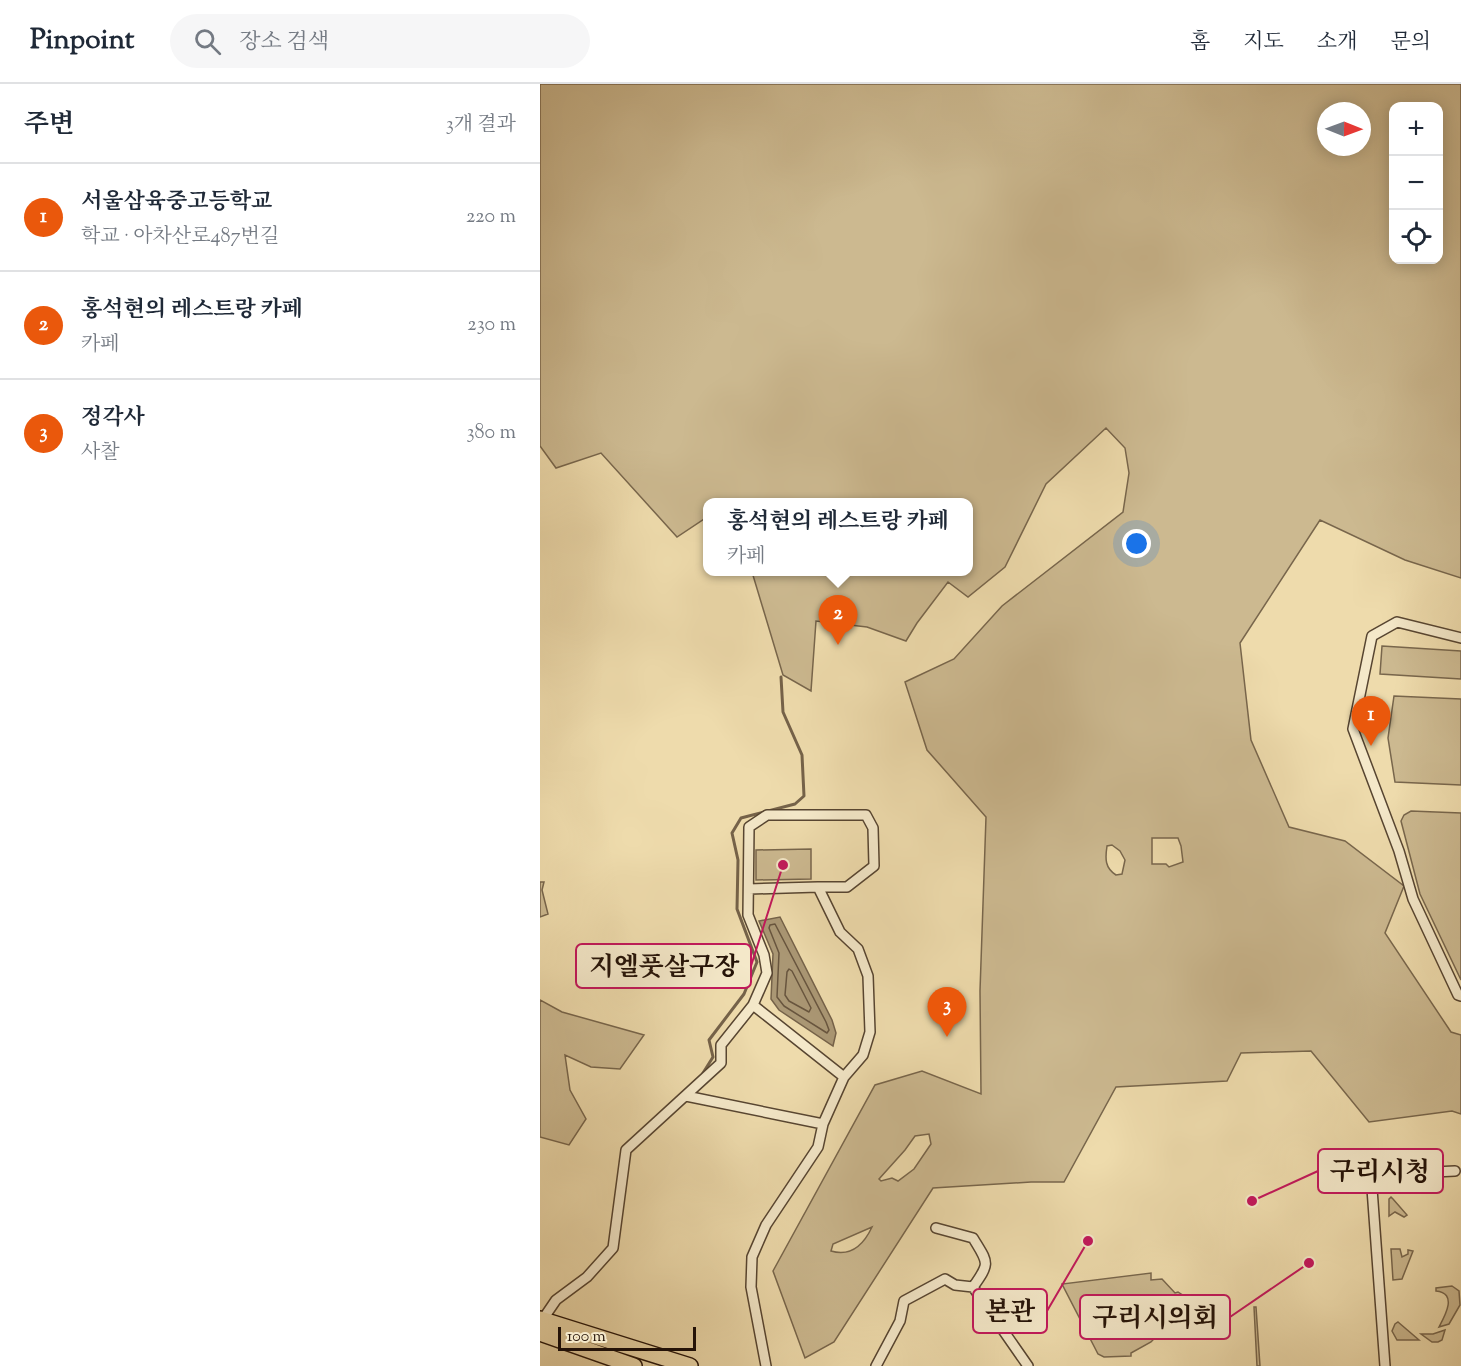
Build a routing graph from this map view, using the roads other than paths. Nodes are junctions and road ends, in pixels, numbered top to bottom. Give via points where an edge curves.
1 (1461, 638) edge
2 (818, 887) junction
3 (748, 889) junction
4 (1461, 996) edge
5 (753, 1005) junction
6 (844, 1077) junction
7 (686, 1095) junction
8 (823, 1124) junction
9 (1455, 1171) dead end
10 (936, 1228) dead end
11 (973, 1287) junction
12 (541, 1325) edge
13 (634, 1366) edge
14 (690, 1366) edge
15 (766, 1366) edge
16 (876, 1366) edge
17 (1028, 1366) edge
18 (1385, 1366) edge

1 - 4 street via 1397,622 1372,636 1353,729 1413,899
2 - 3 street
2 - 3 street via 847,887 874,866 873,828 866,815 767,814 749,827
2 - 6 street via 840,932 858,949 868,976 870,1032 863,1055
3 - 5 street via 748,915 767,973
5 - 6 street
5 - 7 street via 721,1045 721,1063
6 - 8 street
7 - 8 street
7 - 12 street via 626,1150 613,1248 587,1277 556,1300
8 - 15 street via 818,1147 766,1225 752,1257 751,1287
9 - 18 street via 1371,1175
10 - 11 street via 973,1238 986,1259 985,1270
11 - 16 street via 954,1285 945,1279 904,1302 900,1321
11 - 17 street
12 - 13 main road
12 - 14 main road

